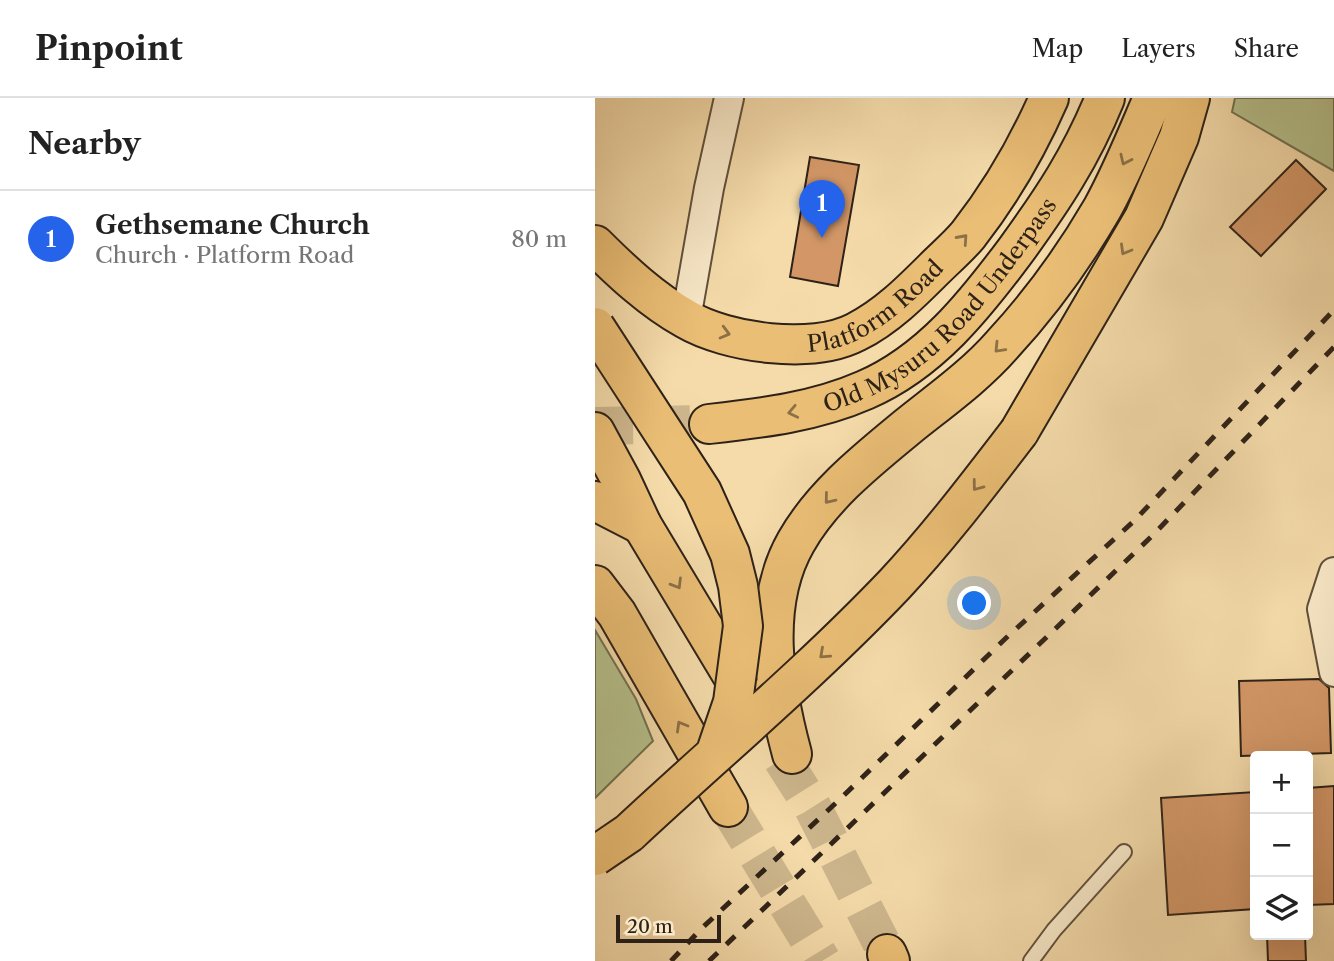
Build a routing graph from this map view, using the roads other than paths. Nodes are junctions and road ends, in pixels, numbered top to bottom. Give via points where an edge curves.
1 (729, 98) edge
2 (1049, 98) edge
3 (1105, 98) edge
4 (1153, 98) edge
5 (1187, 109) edge
6 (595, 245) edge
7 (686, 319) junction
8 (595, 327) edge
9 (709, 424) tunnel mouth
10 (601, 443) edge
11 (595, 501) edge
12 (642, 525) junction
13 (1334, 572) edge
14 (595, 585) edge
15 (1334, 672) edge
16 (717, 751) junction
17 (728, 807) tunnel mouth
18 (1124, 852) dead end
19 (595, 856) edge
20 (1031, 961) edge

1 - 7 street
7 -> 2 main road, Platform Road via 754,341 827,342 855,333 895,305 967,236 1034,133
3 -> 9 main road, Old Mysuru Road Underpass via 1064,181 949,333 866,390 818,407
4 - 12 main road via 1101,209 1042,299 969,377 861,465 796,542 784,570 775,624 775,669 787,756
5 -> 16 main road, bridge via 1144,218 1019,432 954,517 895,583
6 - 7 main road, Platform Road via 625,275
8 - 16 main road, bridge via 702,492 730,554 743,626 733,702
10 - 12 main road
11 - 12 main road
13 - 15 street via 1322,609
17 -> 14 main road via 617,614
16 - 19 main road, bridge via 629,833
18 - 20 lane

